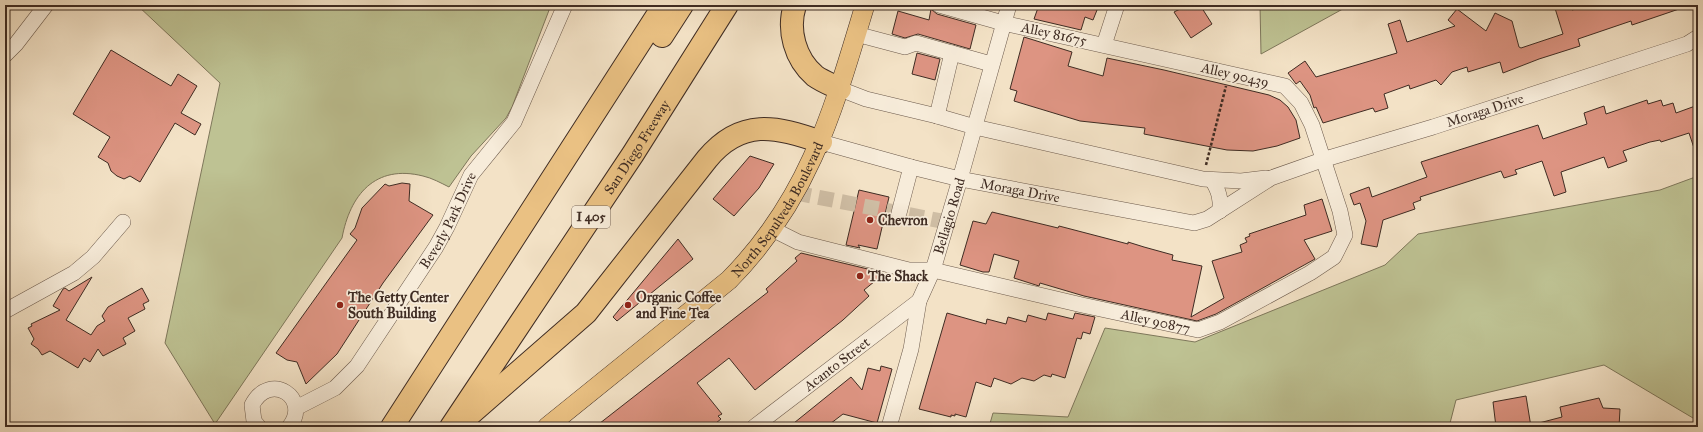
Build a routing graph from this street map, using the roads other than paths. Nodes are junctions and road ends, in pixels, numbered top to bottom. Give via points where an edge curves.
1 (46, 5) edge
2 (565, 5) edge
3 (664, 5) edge
4 (682, 5) edge
5 (727, 5) edge
6 (796, 5) edge
7 (865, 5) edge
8 (939, 5) edge
9 (1009, 5) edge
10 (1117, 5) edge
11 (1003, 23) junction
12 (856, 34) junction
13 (1698, 37) edge
14 (1104, 45) junction
15 (952, 54) junction
16 (5, 56) edge
17 (992, 64) junction
18 (840, 88) junction
19 (937, 116) junction
20 (975, 127) junction
21 (821, 142) junction
22 (1322, 160) junction
23 (911, 167) junction
24 (1271, 178) junction
25 (960, 179) junction
26 (1207, 180) junction
27 (1220, 211) junction
28 (899, 213) dead end
29 (123, 222) dead end
30 (772, 229) junction
31 (933, 270) junction
32 (919, 300) junction
33 (5, 311) edge
34 (296, 408) junction
35 (259, 427) edge
36 (289, 427) edge
37 (392, 427) edge
38 (410, 427) edge
39 (452, 427) edge
40 (456, 427) edge
41 (547, 427) edge
42 (754, 427) edge
43 (889, 427) edge

1 - 16 street
2 - 34 street, Beverly Park Drive via 514,122 471,175 436,247 357,366 322,397
3 - 37 highway
4 - 38 highway
5 - 39 highway, San Diego Freeway / I 405
6 - 18 highway via 792,28 800,59 816,76
7 - 12 main road, North Sepulveda Boulevard
8 - 11 street, Alley 81675
9 - 11 street, Bellagio Road
10 - 14 street
11 - 14 street, Alley 81675
11 - 17 street, Bellagio Road
12 - 15 street via 905,48 916,43
12 - 18 main road, North Sepulveda Boulevard
13 - 22 street, Moraga Drive via 1687,44 1586,78
14 - 22 street, Alley 90439 via 1285,86 1301,103 1312,125
15 - 17 street
15 - 19 street
17 - 20 street, Bellagio Road
18 - 19 street, Moraga Drive via 866,99
18 - 21 main road, North Sepulveda Boulevard
19 - 20 street, Moraga Drive
20 - 25 street, Bellagio Road
20 - 26 street, Moraga Drive
21 - 23 street, Moraga Drive
21 - 30 main road, North Sepulveda Boulevard via 796,192
21 - 40 highway via 795,133 769,129 745,132 724,142 707,159 586,313
22 - 24 street, Moraga Drive
22 - 31 street, Alley 90877 via 1340,211 1345,235 1334,257 1226,319 1198,330
23 - 25 street, Moraga Drive
23 - 28 street
24 - 26 street, Moraga Drive via 1241,181
24 - 27 street, Moraga Drive
25 - 27 street, Moraga Drive via 1194,223 1207,220
25 - 31 street, Bellagio Road
26 - 27 street via 1218,190
29 - 33 street via 93,257 74,273
30 - 31 street, Alley 90877 via 798,242 880,263 909,270
30 - 41 main road, North Sepulveda Boulevard via 729,280
31 - 32 street, Bellagio Road
32 - 42 street, Acanto Street
32 - 43 street, Bellagio Road via 911,349
34 - 35 street via 290,396 284,391 271,389 262,392 252,405 254,421
34 - 36 street via 296,416

